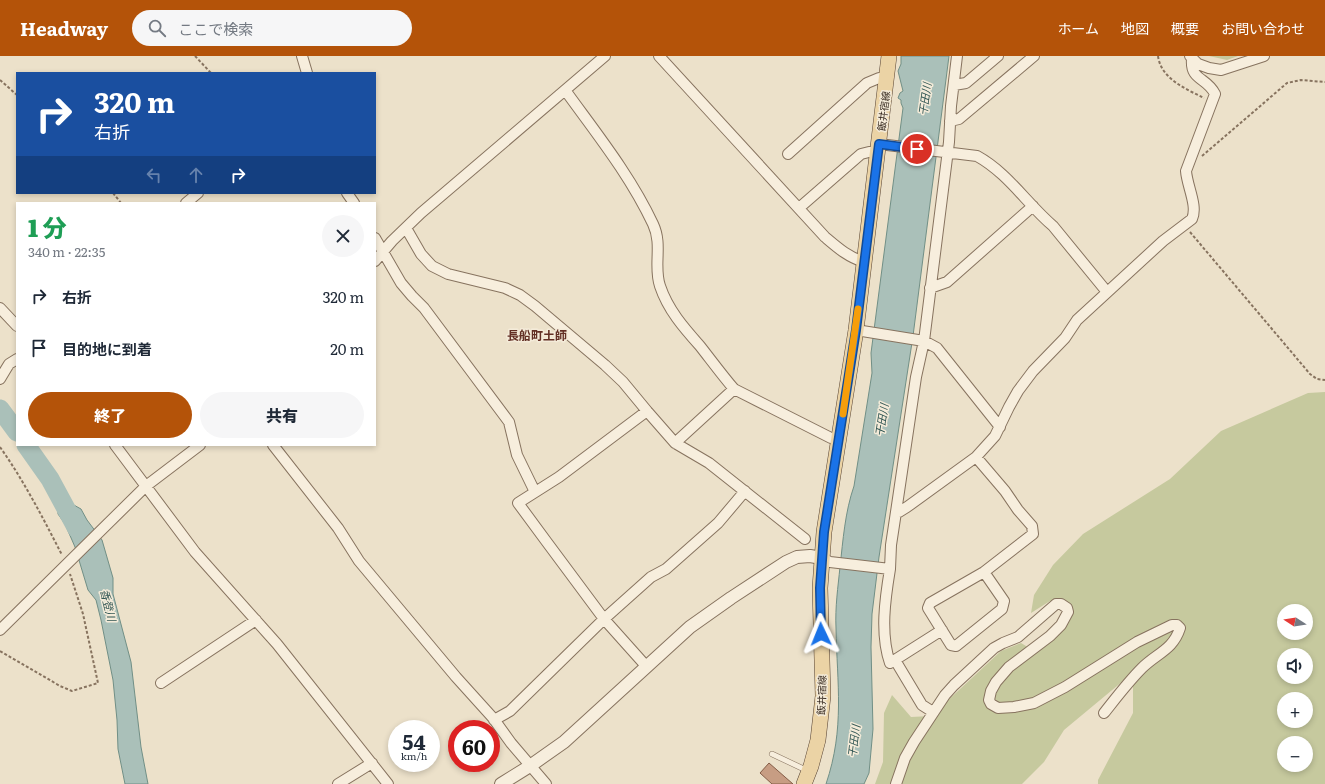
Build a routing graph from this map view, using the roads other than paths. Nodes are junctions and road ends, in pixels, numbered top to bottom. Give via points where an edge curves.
1 (302, 56) edge
2 (605, 56) edge
3 (659, 56) edge
4 (889, 56) edge
5 (957, 56) edge
6 (998, 56) edge
7 (1034, 56) edge
8 (1264, 56) edge
9 (1191, 58) edge
10 (307, 72) edge
11 (887, 78) junction
12 (954, 85) junction
13 (565, 90) junction
14 (950, 121) junction
15 (882, 148) junction
16 (946, 153) junction
17 (788, 154) dead end
18 (197, 194) edge
19 (187, 202) edge
20 (1033, 206) junction
21 (799, 208) junction
22 (406, 228) junction
23 (376, 240) edge
24 (383, 252) junction
25 (376, 260) edge
26 (864, 262) junction
27 (930, 288) junction
28 (1107, 292) junction
29 (0, 308) edge
30 (16, 325) edge
31 (861, 331) junction
32 (922, 340) junction
33 (16, 360) edge
34 (0, 379) edge
35 (734, 389) junction
36 (647, 411) junction
37 (1000, 427) junction
38 (839, 440) junction
39 (675, 443) junction
40 (116, 446) edge
41 (199, 446) edge
42 (274, 446) edge
43 (976, 457) junction
44 (146, 486) junction
45 (745, 491) junction
46 (535, 492) junction
47 (896, 512) junction
48 (806, 539) dead end
49 (826, 560) junction
50 (887, 568) junction
51 (984, 572) junction
52 (604, 619) junction
53 (256, 620) junction
54 (0, 630) edge
55 (942, 630) junction
56 (895, 660) junction
57 (646, 666) junction
58 (161, 683) dead end
59 (933, 712) junction
60 (1104, 713) dead end
61 (494, 720) joint
62 (500, 728) edge
63 (772, 754) dead end
64 (372, 763) junction
65 (530, 766) junction
66 (806, 778) edge
67 (338, 784) edge
68 (388, 784) edge
69 (501, 784) edge
70 (546, 784) edge
71 (896, 784) edge

1 - 10 street
2 - 13 street
3 - 21 street
4 - 11 main road, 飯井宿線
5 - 12 street
6 - 12 street via 966,83
7 - 14 street via 959,119
8 - 9 street via 1221,70 1198,64
9 - 28 street via 1195,75 1212,87 1214,94 1186,171 1194,214 1192,219
11 - 15 main road, 飯井宿線
11 - 17 street via 879,78 867,84
12 - 14 street
13 - 22 street
13 - 35 street via 622,170 654,226 659,242 659,284 673,314
14 - 16 street
15 - 16 street
15 - 21 street via 861,154
15 - 26 main road, 飯井宿線
16 - 20 street via 977,156 989,163
16 - 27 street
18 - 19 street
20 - 27 street via 947,282
20 - 28 street via 1053,226
21 - 26 street via 844,254
22 - 24 street
22 - 36 street via 421,254 432,266 448,274 504,288 535,306 605,365
23 - 24 street
24 - 25 street
24 - 46 street via 401,283 424,308 509,422 517,455
26 - 31 main road, 飯井宿線
27 - 32 street
28 - 37 street via 1076,320 1057,347 1033,371 1012,402
29 - 30 street
31 - 32 street
31 - 38 main road, 飯井宿線
32 - 37 street via 937,348
32 - 47 street
33 - 34 street via 9,364
35 - 38 street
35 - 39 street
36 - 39 street
36 - 46 street via 582,461
37 - 43 street
38 - 49 main road, 飯井宿線 via 824,532
39 - 45 street via 709,463
40 - 44 street
41 - 44 street
42 - 61 street via 338,528 359,561
43 - 47 street via 907,507
43 - 51 street via 1032,526 1033,534
44 - 53 street via 196,552
44 - 54 street
45 - 48 street
45 - 52 street via 718,523 685,553
46 - 52 street via 518,503
47 - 50 street
49 - 50 street
49 - 57 street via 810,556 786,562 690,627
49 - 66 main road, 飯井宿線 via 820,588 823,696 818,740
50 - 56 street via 886,653 890,663
51 - 55 street via 930,603 928,608
51 - 55 street via 1004,601 1002,609 956,646 951,645
52 - 57 street
52 - 61 street via 510,711
53 - 58 street
53 - 64 street
55 - 56 street
56 - 59 street via 922,705
57 - 65 street via 564,742
59 - 60 street via 954,685 984,656 1003,643 1018,637 1056,604 1061,604 1068,612 1061,625 1009,667 991,691 991,704 998,708 1034,703 1065,687 1137,642 1177,624 1180,628 1177,637 1167,649 1143,666
59 - 71 street via 905,758
62 - 65 street
63 - 66 lane
64 - 67 street
64 - 68 street
65 - 69 street
65 - 70 street

